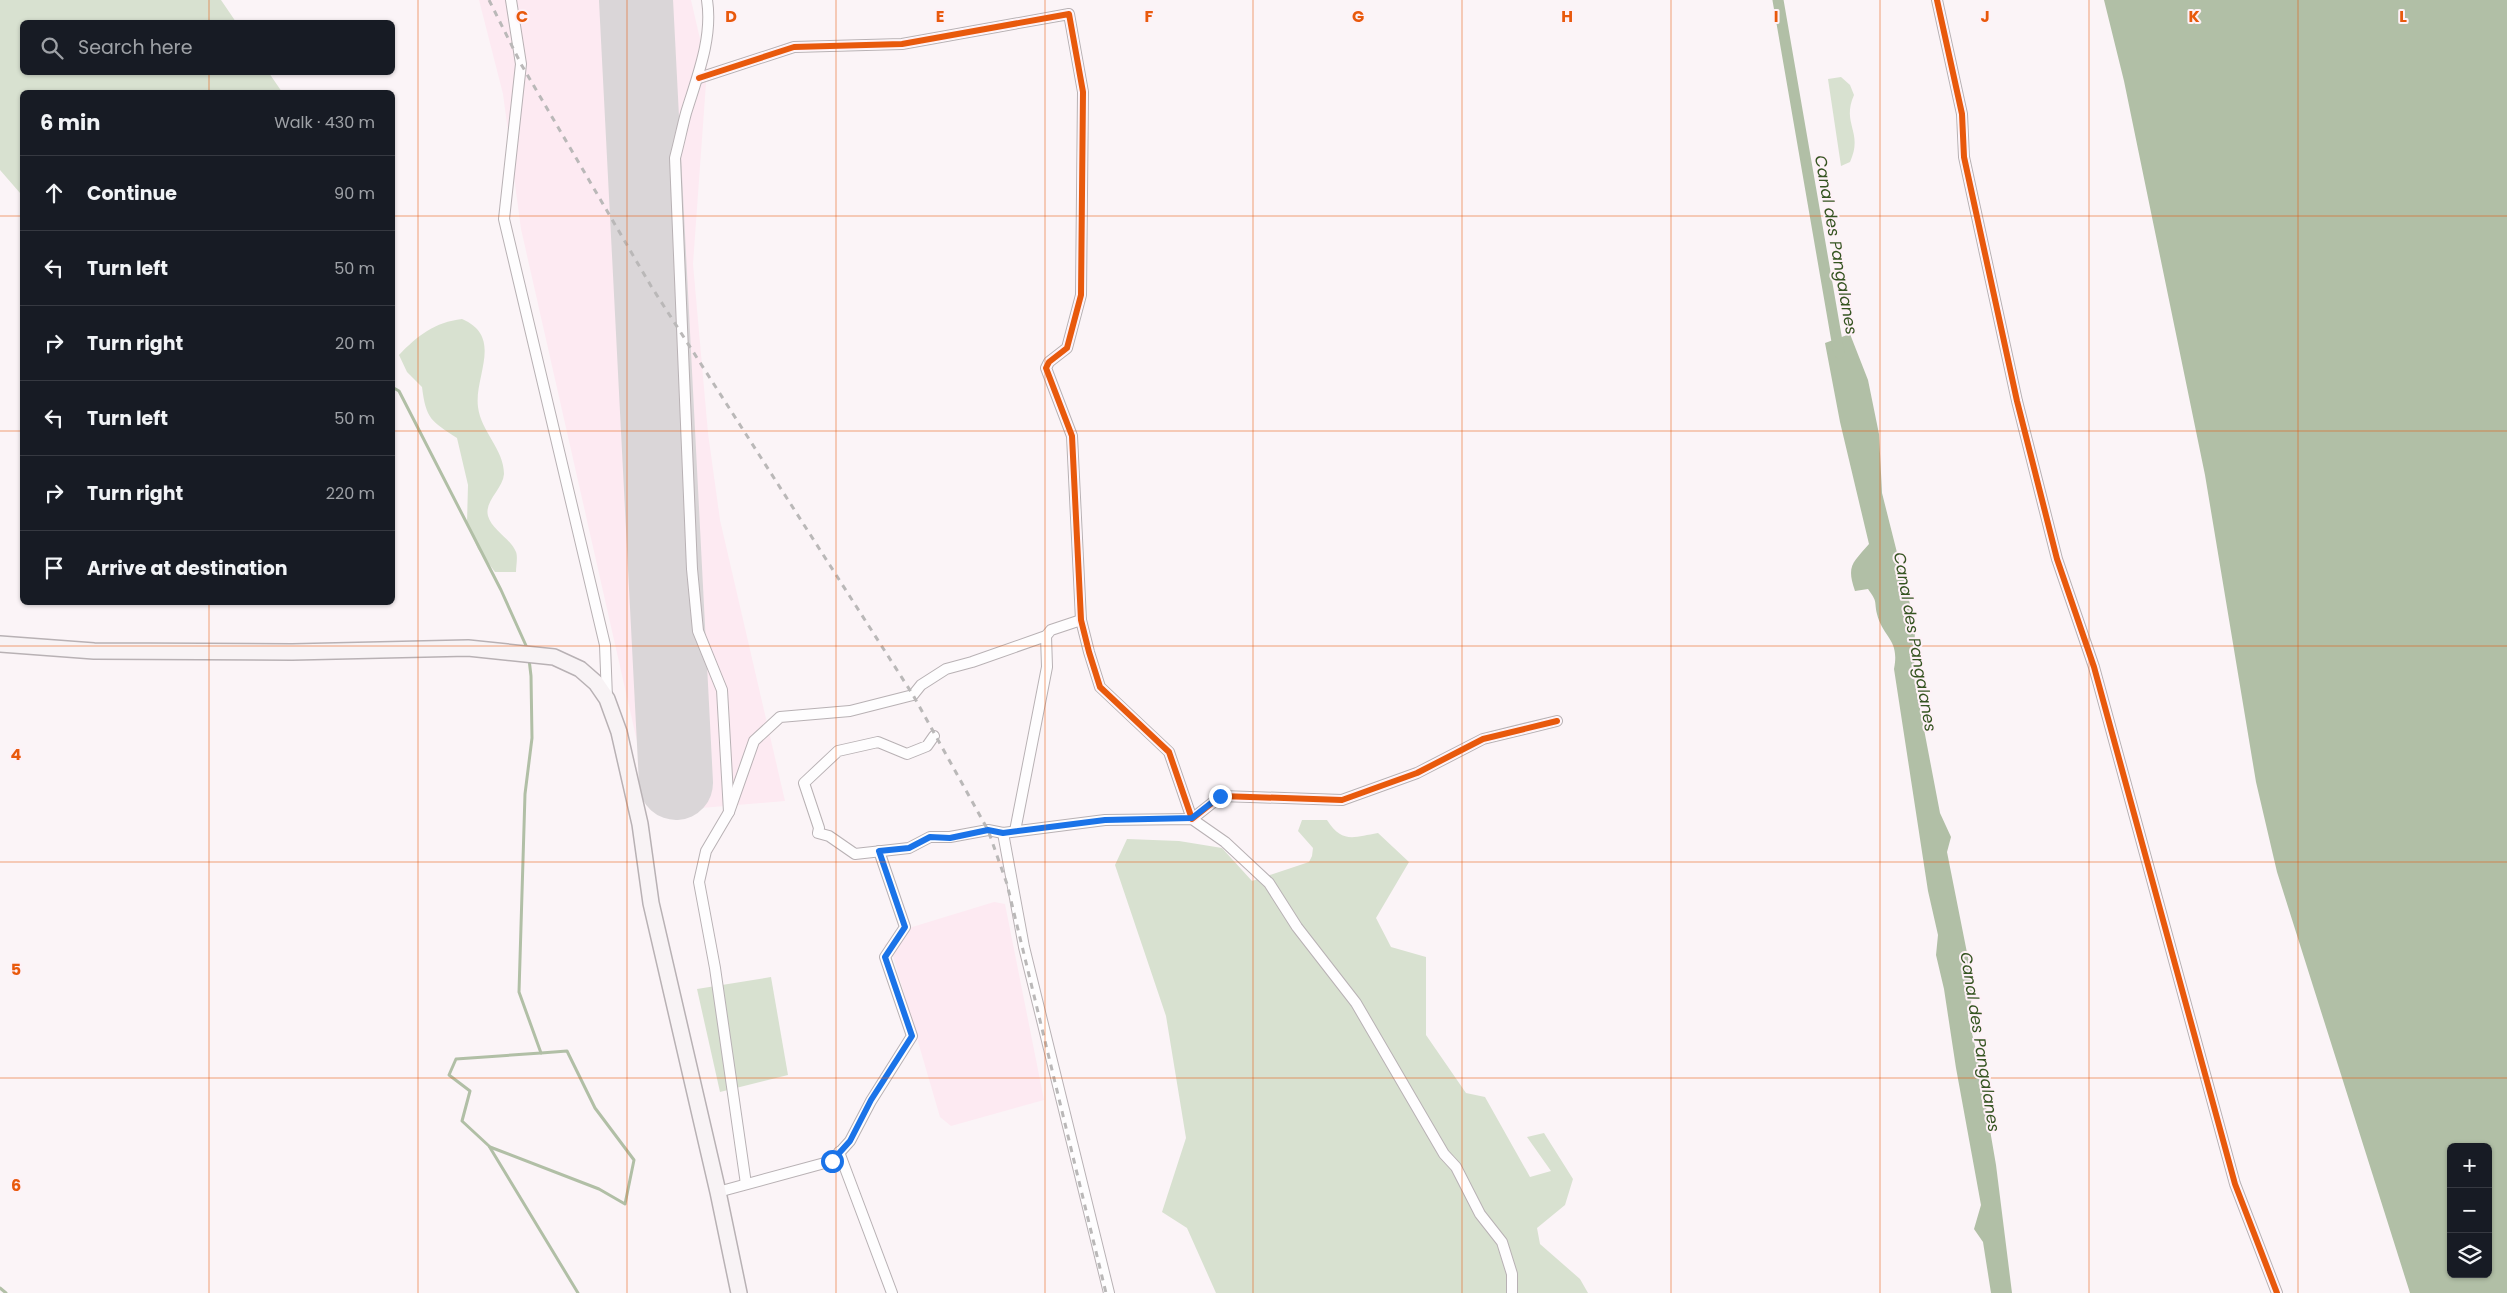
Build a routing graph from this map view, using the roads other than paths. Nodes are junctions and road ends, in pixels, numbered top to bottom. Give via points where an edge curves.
1 (511, 0) edge
2 (707, 0) edge
3 (1937, 0) edge
4 (699, 78) junction
5 (1081, 620) junction
6 (1046, 636) junction
7 (0, 644) edge
8 (607, 698) junction
9 (1557, 721) dead end
10 (934, 736) dead end
11 (729, 812) junction
12 (1192, 818) junction
13 (1015, 831) junction
14 (1003, 833) junction
15 (879, 851) junction
16 (839, 1152) junction
17 (746, 1184) junction
18 (718, 1192) junction
19 (739, 1293) edge
20 (892, 1293) edge
21 (1110, 1293) edge
22 (1512, 1293) edge
23 (2277, 1293) edge

1 - 8 street via 521,64 504,219 605,645
2 - 4 street via 709,14
3 - 23 street via 1962,114 1964,157 2016,401 2057,559 2094,667 2235,1184
4 - 5 street via 794,47 902,44 1069,14 1083,92 1081,295 1067,348 1046,368 1072,436
4 - 11 street via 675,158 678,276 697,622 722,690
5 - 6 street via 1051,630
5 - 12 street via 1100,687 1169,752
6 - 11 street via 946,669 921,685 913,695 850,711 780,717 754,741
6 - 13 street via 1047,667
7 - 8 main road via 94,651 292,652 468,648 554,657 580,669
8 - 18 main road via 619,732 640,824 653,912
9 - 12 street via 1483,739 1417,773 1342,800 1220,796
10 - 15 street via 928,746 907,754 878,742 838,751 804,782 818,833 829,836 855,854
11 - 17 street via 706,851 699,882 715,968
12 - 13 street via 1105,820
12 - 22 street via 1225,842 1269,883 1297,927 1356,1003 1444,1154 1456,1167 1480,1214 1502,1242 1512,1274
13 - 14 street
14 - 15 street via 988,830 950,838 930,837 909,848
14 - 21 street via 1024,947
15 - 16 street via 905,927 885,957 912,1036 871,1100 850,1141
16 - 17 street via 832,1161
16 - 20 street
17 - 18 street
18 - 19 main road

